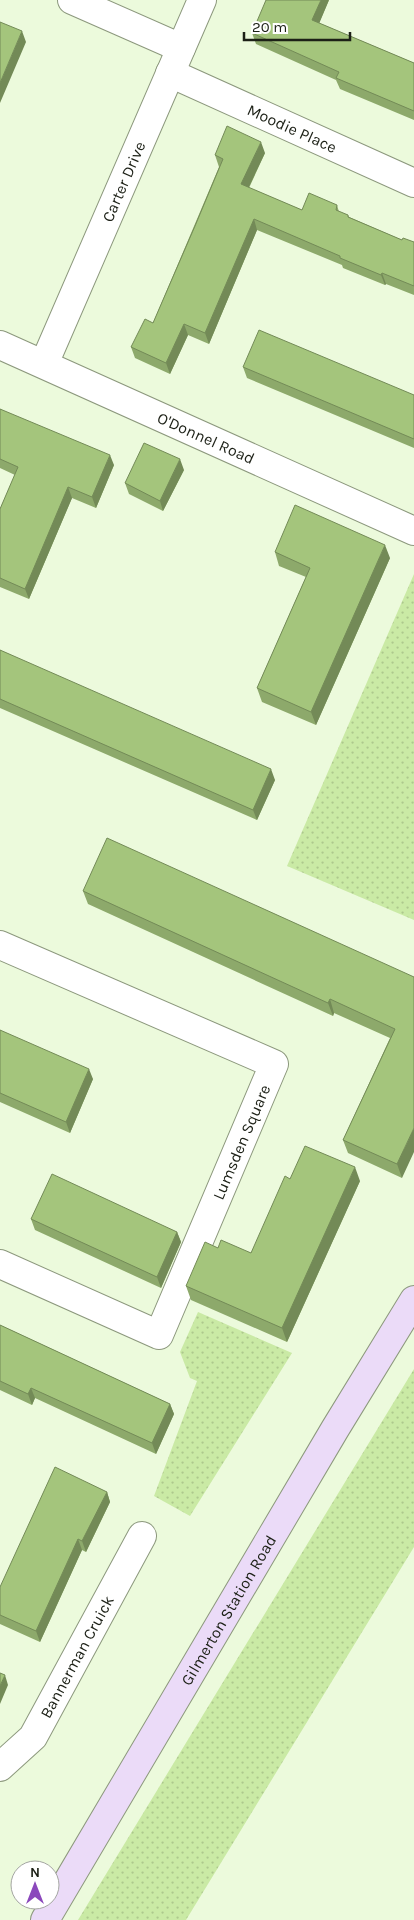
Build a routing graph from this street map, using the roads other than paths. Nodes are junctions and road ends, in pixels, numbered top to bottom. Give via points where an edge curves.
1 (72, 0) edge
2 (202, 0) edge
3 (181, 48) junction
4 (170, 73) junction
5 (414, 183) edge
6 (0, 345) edge
7 (44, 364) junction
8 (414, 531) edge
9 (0, 945) edge
10 (0, 1264) edge
11 (414, 1300) edge
12 (142, 1536) dead end
13 (0, 1767) edge
14 (45, 1920) edge

1 - 3 street
2 - 3 street, Carter Drive
3 - 4 street, Carter Drive
4 - 5 street, Moodie Place
4 - 7 street, Carter Drive
6 - 7 street, O'Donnel Road
7 - 8 street, O'Donnel Road
9 - 10 street, Lumsden Square via 274,1064 159,1335
11 - 14 street, Gilmerton Station Road
12 - 13 street, Bannerman Cruick via 33,1737

